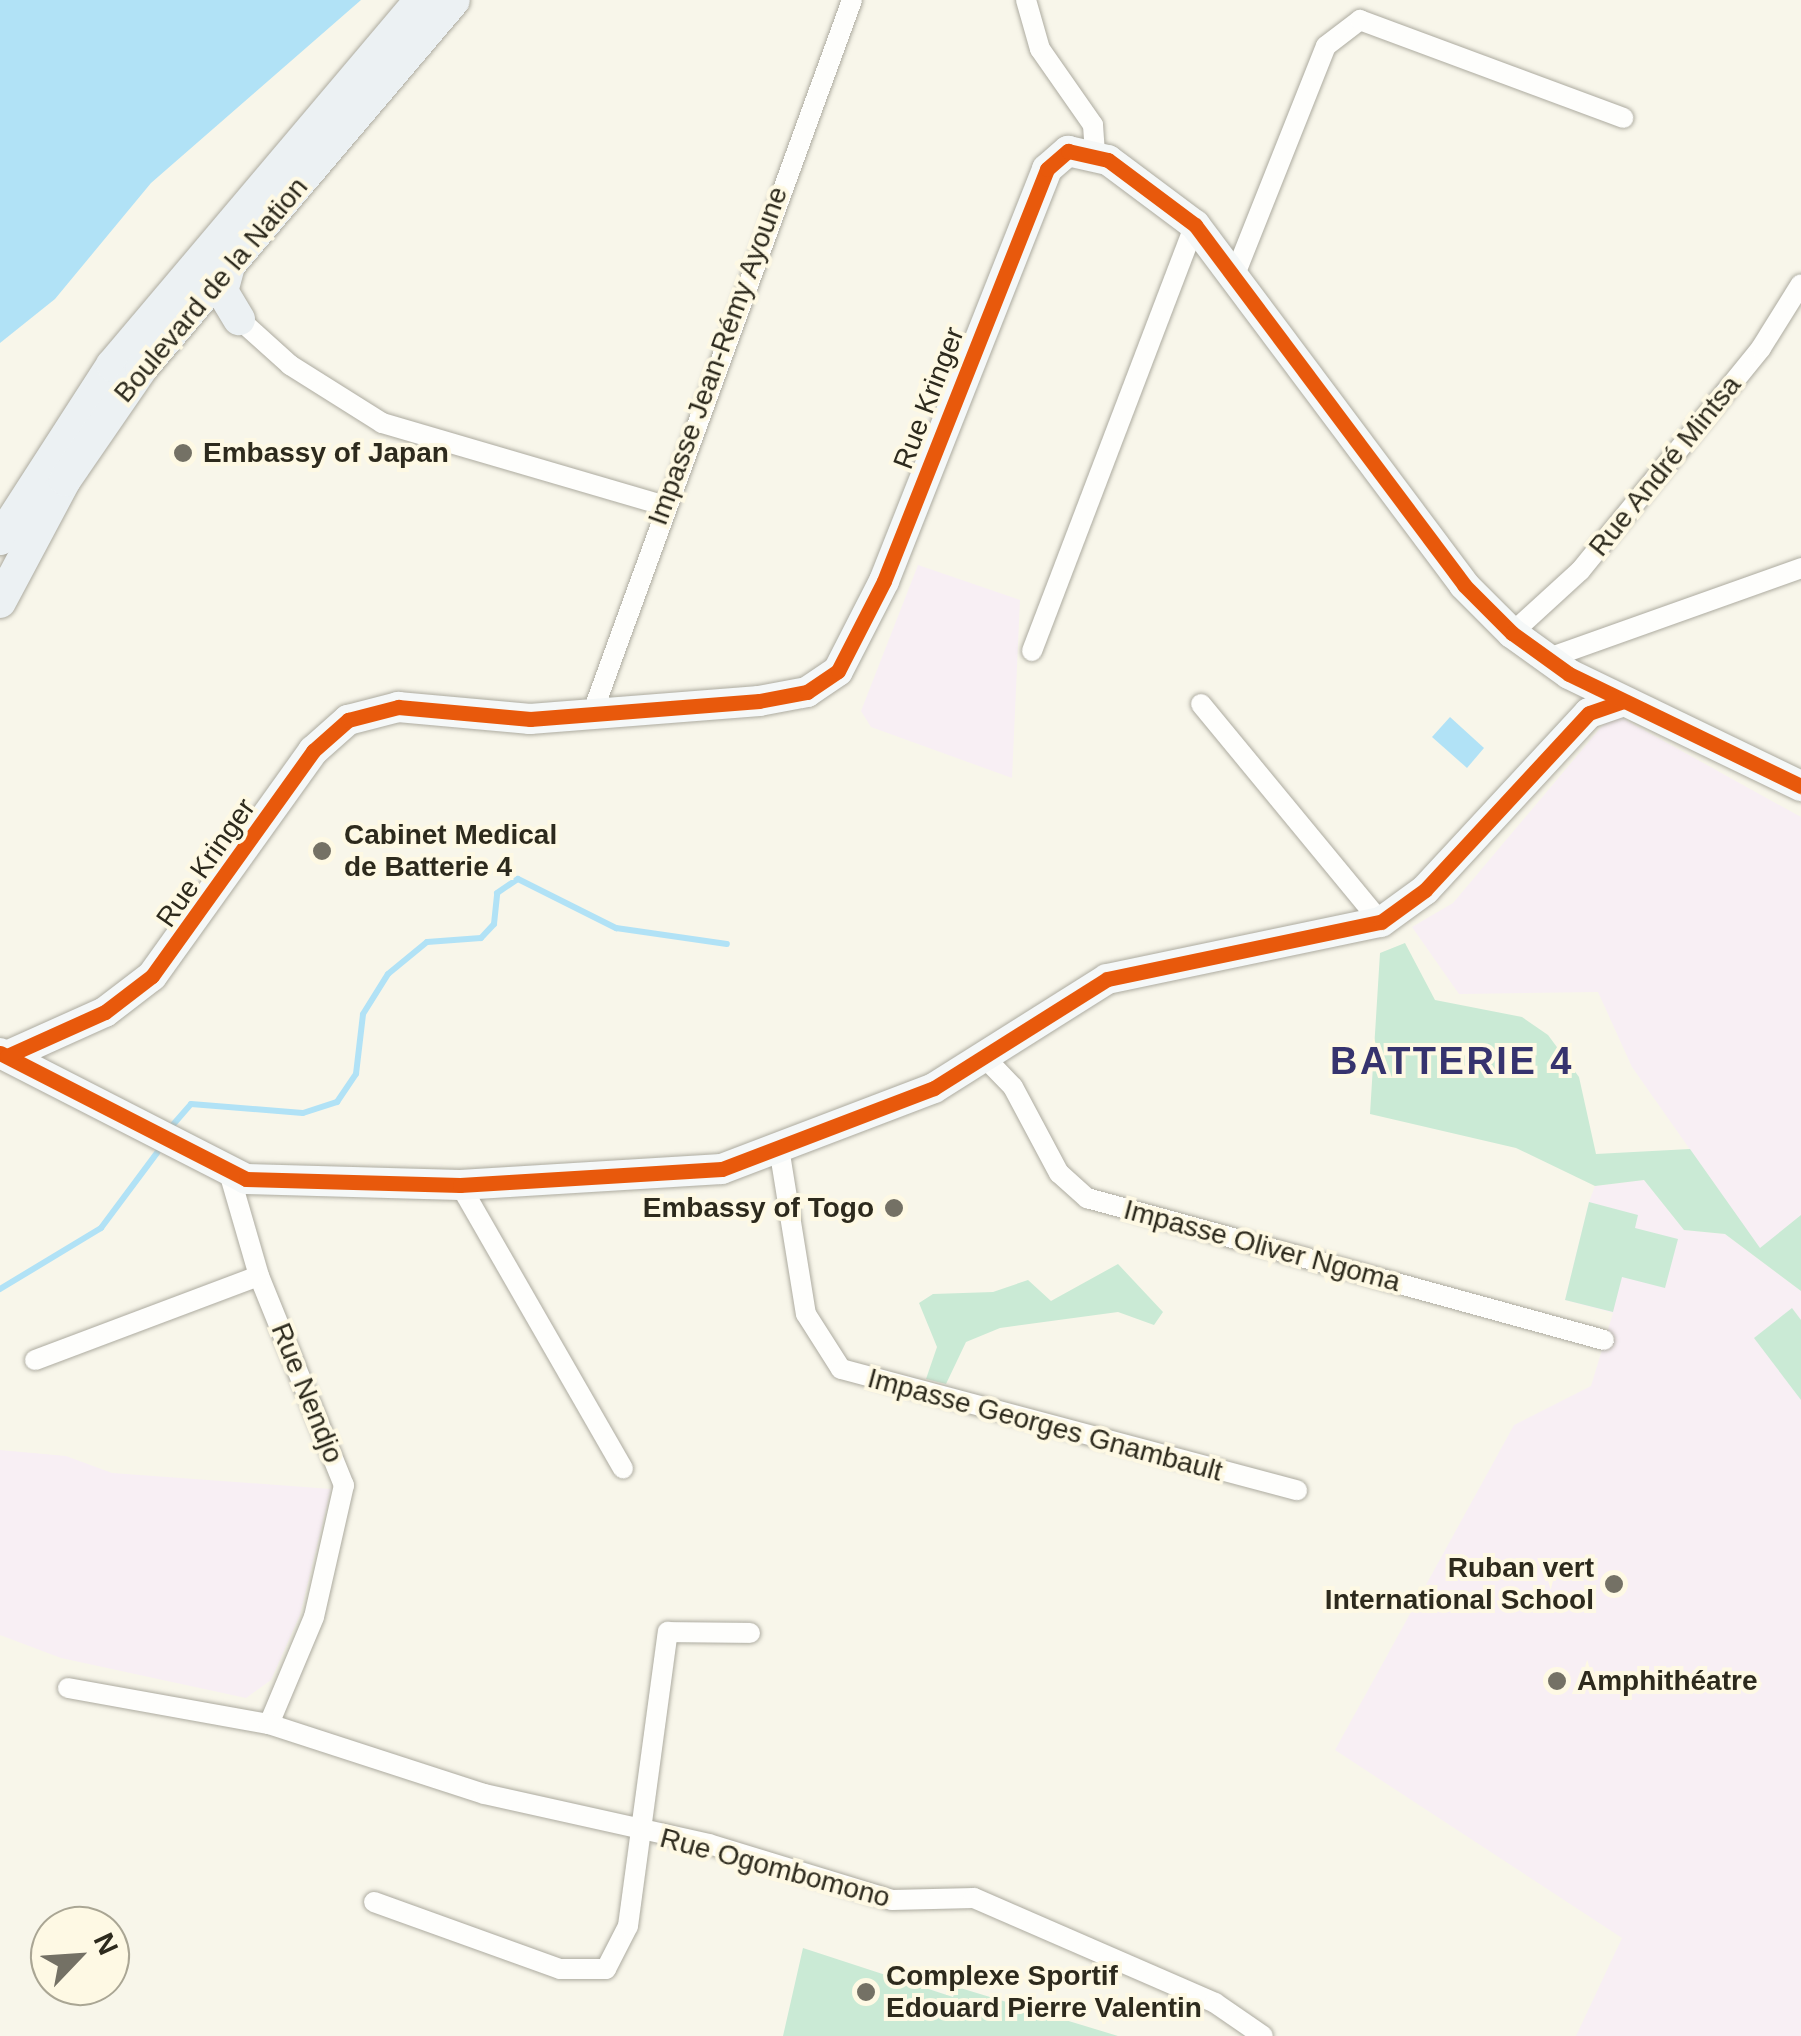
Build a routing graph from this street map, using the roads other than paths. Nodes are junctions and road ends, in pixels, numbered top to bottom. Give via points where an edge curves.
1 (420, 0) edge
2 (454, 0) edge
3 (852, 0) edge
4 (1026, 0) edge
5 (1623, 118) dead end
6 (1095, 155) junction
7 (1195, 225) junction
8 (230, 262) junction
9 (1236, 272) junction
10 (1801, 284) edge
11 (186, 315) junction
12 (239, 318) junction
13 (662, 506) junction
14 (0, 539) edge
15 (1801, 568) edge
16 (0, 602) edge
17 (1512, 633) junction
18 (1032, 651) dead end
19 (1557, 667) junction
20 (1623, 701) junction
21 (1201, 704) dead end
22 (592, 714) junction
23 (1578, 723) junction
24 (1801, 786) edge
25 (1381, 922) junction
26 (4, 1055) edge
27 (986, 1060) junction
28 (780, 1154) junction
29 (230, 1176) junction
30 (460, 1185) junction
31 (259, 1276) junction
32 (1604, 1340) dead end
33 (35, 1360) dead end
34 (623, 1468) dead end
35 (1297, 1490) dead end
36 (750, 1633) dead end
37 (68, 1688) dead end
38 (269, 1724) junction
39 (645, 1833) junction
40 (374, 1902) dead end
41 (1262, 2036) edge

1 - 14 main road, Boulevard de la Nation via 112,365
2 - 8 main road, Boulevard de la Nation
3 - 13 street, Impasse Jean-Rémy Ayoune
4 - 6 street via 1034,37 1094,125
5 - 9 street via 1360,20 1326,46
6 - 7 street
6 - 22 street, Rue Kringer via 1068,151 1047,170 884,581 838,671 774,698
7 - 9 street
7 - 18 street
8 - 11 main road, Boulevard de la Nation
8 - 12 main road via 222,291
9 - 17 street via 1464,585
10 - 17 street, Rue André Mintsa via 1761,348 1580,571
11 - 12 main road via 211,306
11 - 16 main road, Boulevard de la Nation via 98,429
12 - 13 street via 290,365 382,424
13 - 22 street, Impasse Jean-Rémy Ayoune
15 - 19 street
17 - 19 street
19 - 20 street
19 - 23 street
20 - 23 street
20 - 24 street
21 - 25 street
22 - 26 street, Rue Kringer via 498,719 411,706 348,720 313,751 152,976 105,1012
23 - 25 street via 1425,890
25 - 27 street via 1106,979
26 - 29 street
27 - 28 street
27 - 32 street, Impasse Oliver Ngoma via 1013,1087 1059,1173 1087,1198
28 - 30 street via 693,1173
28 - 35 street, Impasse Georges Gnambault via 806,1314 841,1369
29 - 30 street
29 - 31 street, Rue Nendjo
30 - 34 street
31 - 33 street
31 - 38 street, Rue Nendjo via 344,1485 314,1617
36 - 39 street via 668,1632
37 - 38 street, Rue Ogombomono
38 - 39 street, Rue Ogombomono
39 - 40 street via 624,1944 594,1975
39 - 41 street, Rue Ogombomono via 904,1902 974,1898 1214,2003

